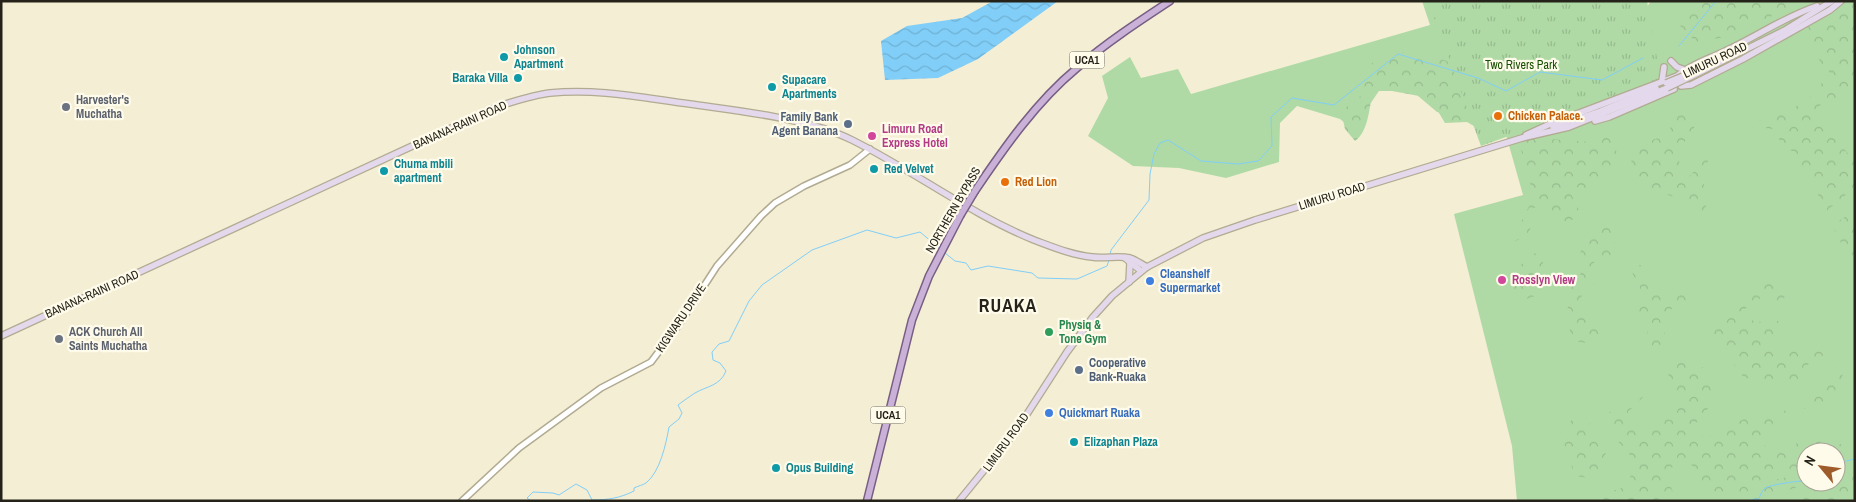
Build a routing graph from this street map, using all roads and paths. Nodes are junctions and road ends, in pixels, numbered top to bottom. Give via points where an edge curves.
1 (1170, 1) edge
2 (1825, 1) edge
3 (1832, 1) edge
4 (1841, 1) edge
5 (1670, 61) dead end
6 (1664, 67) dead end
7 (1687, 74) junction
8 (1677, 76) junction
9 (1668, 84) junction
10 (1681, 86) junction
11 (1523, 137) junction
12 (870, 149) junction
13 (1124, 257) junction
14 (1130, 263) junction
15 (1147, 266) junction
16 (1141, 271) junction
17 (1129, 282) junction
18 (1, 336) edge
19 (462, 501) edge
20 (866, 501) edge
21 (959, 501) edge

1 - 20 main road, NORTHERN BYPASS / UCA1, bridge via 1076,68 1017,132 980,183 929,276 910,329
2 - 7 main road, LIMURU ROAD via 1784,26
3 - 7 main road, LIMURU ROAD via 1785,30
4 - 10 main road, LIMURU ROAD via 1742,59 1690,85
5 - 7 main road
6 - 9 main road
7 - 8 main road, LIMURU ROAD
7 - 9 main road, LIMURU ROAD, bridge
8 - 9 main road
8 - 10 main road
9 - 10 main road, LIMURU ROAD
9 - 11 main road, LIMURU ROAD
9 - 11 main road, LIMURU ROAD via 1569,127
11 - 15 main road, LIMURU ROAD via 1255,220 1203,238
12 - 13 main road, BANANA-RAINI ROAD via 1016,232 1073,254
12 - 18 main road, BANANA-RAINI ROAD via 824,129 726,109 604,93 536,96 491,109
12 - 19 street, KIGWARU DRIVE via 850,165 804,186 761,216 717,266 650,362 601,388 519,448
13 - 14 main road
13 - 15 main road
14 - 16 main road
14 - 17 main road
15 - 16 main road, LIMURU ROAD
16 - 17 main road, LIMURU ROAD
17 - 21 main road, LIMURU ROAD via 1093,317 1011,437

